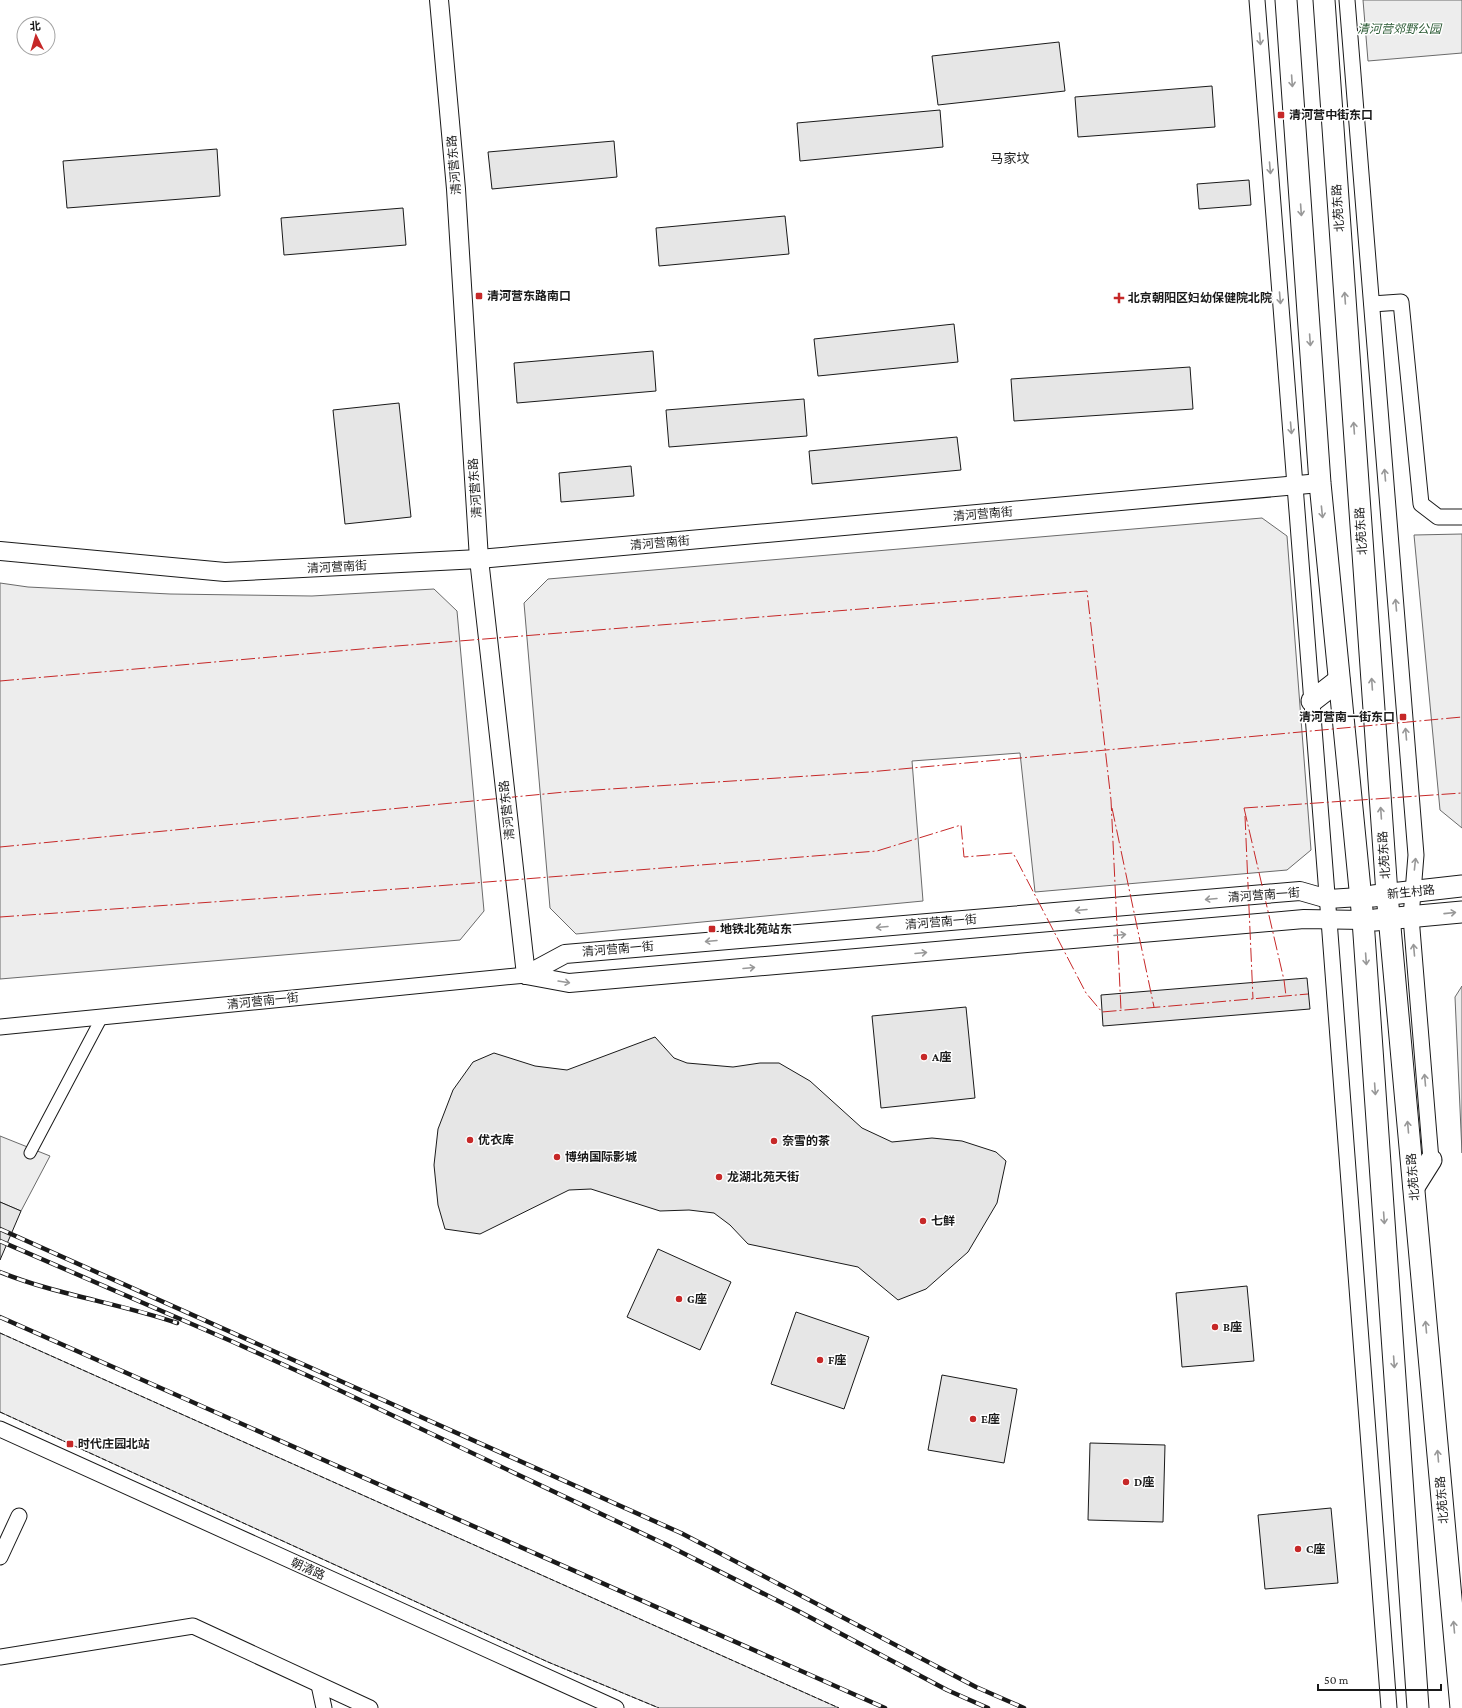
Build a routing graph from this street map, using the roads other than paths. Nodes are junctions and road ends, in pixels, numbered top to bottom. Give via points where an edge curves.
1 (439, 0) edge
2 (1257, 0) edge
3 (1286, 0) edge
4 (1324, 0) edge
5 (1347, 0) edge
6 (1372, 304) junction
7 (1320, 483) junction
8 (1295, 485) junction
9 (1462, 517) edge
10 (0, 551) edge
11 (479, 559) junction
12 (1339, 680) junction
13 (1312, 701) junction
14 (1462, 886) edge
15 (1412, 892) junction
16 (1387, 894) junction
17 (1360, 897) junction
18 (1328, 899) junction
19 (1462, 912) edge
20 (1411, 917) junction
21 (1389, 919) junction
22 (1329, 920) junction
23 (1363, 920) junction
24 (526, 975) junction
25 (102, 1016) junction
26 (0, 1027) edge
27 (30, 1153) dead end
28 (1431, 1160) joint
29 (1414, 1187) junction
30 (0, 1429) edge
31 (19, 1516) dead end
32 (0, 1557) edge
33 (0, 1657) edge
34 (319, 1685) junction
35 (324, 1708) edge
36 (370, 1708) edge
37 (616, 1708) edge
38 (1389, 1708) edge
39 (1418, 1708) edge
40 (1461, 1708) edge

1 - 11 street, 清河营东路 via 456,189
2 -> 8 street
3 -> 7 main road
16 -> 4 main road, 北苑东路
5 - 6 street
6 - 9 street via 1401,302 1421,504 1438,517
15 -> 6 street via 1416,855
7 - 8 street, 清河营南街
7 -> 12 main road
8 - 11 street, 清河营南街
8 - 13 street
10 - 11 street, 清河营南街 via 225,572
11 - 24 street, 清河营东路
12 - 13 main road
12 - 17 main road
13 - 18 street
14 - 15 main road, 新生村路
15 - 16 main road, 新生村路
15 - 20 street
16 - 17 main road, 新生村路
16 - 21 main road, 北苑东路
17 - 18 street, 清河营南一街
17 - 23 main road
18 - 22 street
18 -> 24 street, 清河营南一街 via 1300,891 565,954
20 -> 19 main road, 新生村路
20 - 21 main road, 新生村路
28 -> 20 street
21 - 23 main road, 新生村路
29 -> 21 main road, 北苑东路
22 - 23 street, 清河营南一街
24 -> 22 street, 清河营南一街 via 569,983 1304,919
22 - 38 street
23 -> 39 main road
24 - 25 street, 清河营南一街
25 - 26 street, 清河营南一街
25 - 27 street
28 - 29 main road
40 -> 29 main road, 北苑东路
30 - 37 street, 朝清路
31 - 32 street
33 - 34 street via 193,1626
34 - 35 street
34 - 36 street

